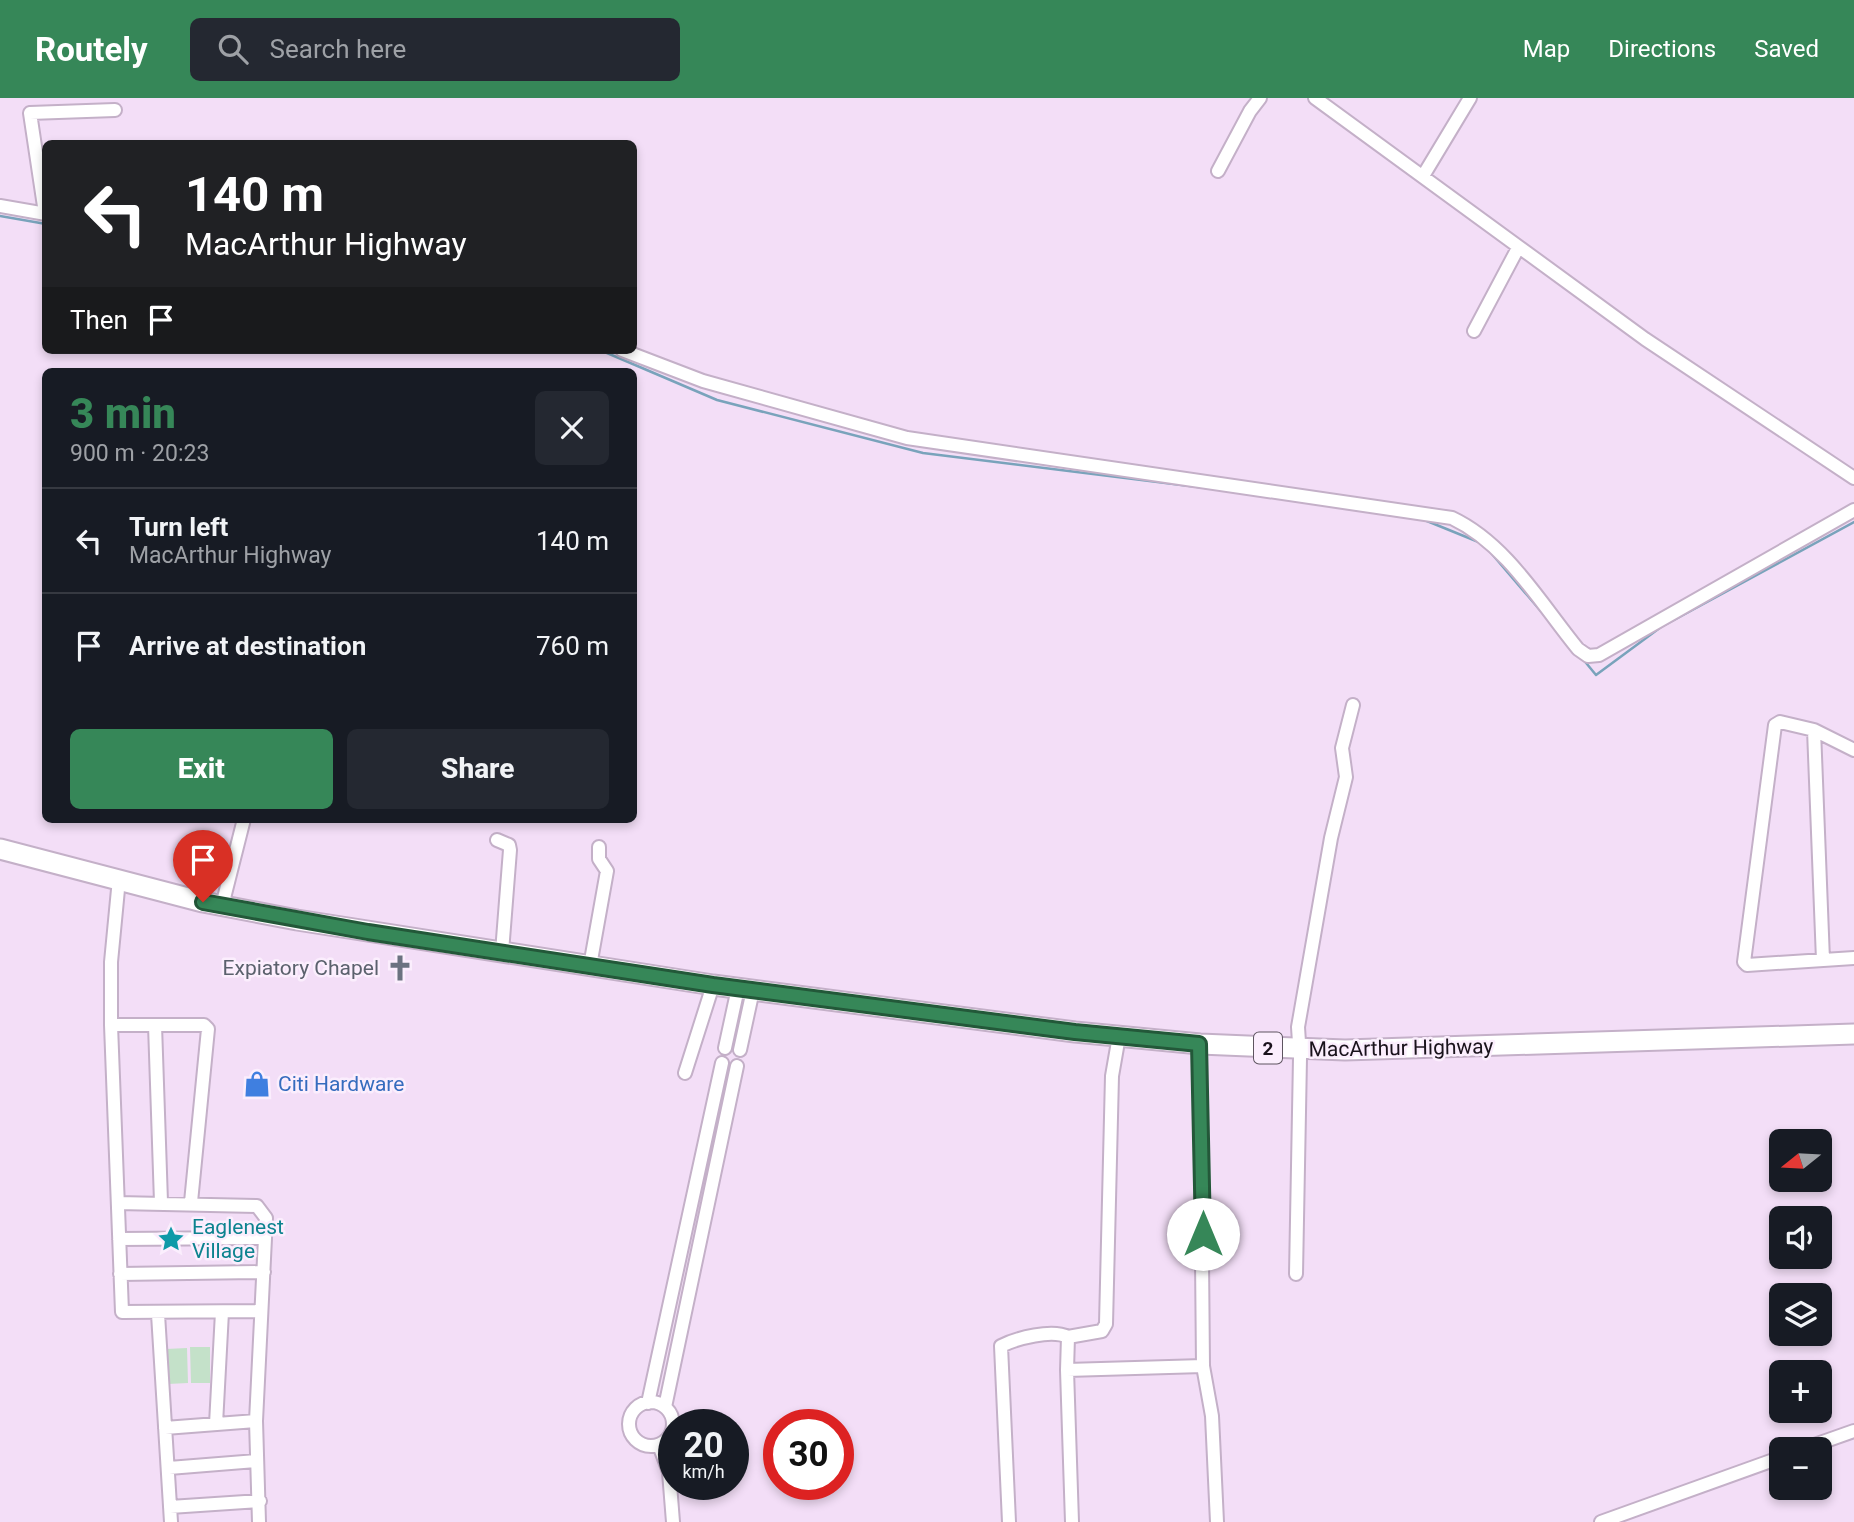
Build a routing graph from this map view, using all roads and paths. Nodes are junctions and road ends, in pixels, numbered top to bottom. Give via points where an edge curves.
1 (1260, 98) edge
2 (1315, 98) edge
3 (1470, 98) edge
4 (115, 110) dead end
5 (1218, 171) dead end
6 (1423, 176) junction
7 (42, 194) edge
8 (0, 206) edge
9 (42, 213) edge
10 (1518, 248) junction
11 (1474, 331) dead end
12 (632, 354) edge
13 (1854, 478) edge
14 (1854, 510) edge
15 (1353, 705) dead end
16 (1814, 730) junction
17 (1854, 750) edge
18 (243, 823) edge
19 (497, 840) dead end
20 (599, 847) dead end
21 (0, 849) edge
22 (119, 879) junction
23 (222, 906) junction
24 (502, 952) junction
25 (1854, 958) edge
26 (1823, 960) junction
27 (590, 966) junction
28 (713, 985) junction
29 (745, 989) junction
30 (111, 1025) junction
31 (155, 1025) junction
32 (1854, 1034) edge
33 (1119, 1036) junction
34 (1199, 1044) junction
35 (725, 1048) dead end
36 (740, 1050) dead end
37 (1298, 1050) junction
38 (722, 1063) dead end
39 (737, 1066) dead end
40 (685, 1073) dead end
41 (702, 1152) junction
42 (718, 1153) junction
43 (161, 1202) junction
44 (191, 1202) junction
45 (118, 1203) junction
46 (686, 1230) junction
47 (702, 1233) junction
48 (265, 1238) junction
49 (119, 1239) junction
50 (264, 1272) junction
51 (120, 1274) junction
52 (1296, 1274) dead end
53 (668, 1310) junction
54 (261, 1311) junction
55 (222, 1312) junction
56 (158, 1314) junction
57 (685, 1314) junction
58 (1068, 1337) junction
59 (1203, 1366) junction
60 (1067, 1370) junction
61 (648, 1403) junction
62 (665, 1407) joint
63 (256, 1421) junction
64 (216, 1424) junction
65 (165, 1428) junction
66 (1854, 1431) edge
67 (1832, 1439) edge
68 (658, 1445) edge
69 (257, 1461) junction
70 (1769, 1462) edge
71 (169, 1468) junction
72 (671, 1500) edge
73 (260, 1501) junction
74 (170, 1507) junction
75 (171, 1522) edge
76 (259, 1522) edge
77 (673, 1522) edge
78 (1009, 1522) edge
79 (1072, 1522) edge
80 (1217, 1522) edge
81 (1601, 1522) edge

1 - 5 street
2 - 6 street
3 - 6 street
4 - 7 street via 30,113
6 - 10 street
8 - 9 street
10 - 11 street
10 - 13 street via 1662,351
12 - 14 street via 703,381 929,442 1452,518 1491,546 1588,656 1599,655
15 - 37 street via 1342,748 1346,777 1316,920
16 - 17 street
16 - 26 street
16 - 26 street via 1780,722 1775,725 1744,962
18 - 23 street
19 - 24 street via 510,850
20 - 27 street via 599,859 607,871
21 - 22 highway, MacArthur Highway / 2
22 - 23 highway, MacArthur Highway / 2
22 - 30 street
23 - 24 highway, MacArthur Highway / 2
24 - 27 highway, MacArthur Highway / 2
25 - 26 street
27 - 28 highway, MacArthur Highway / 2
28 - 29 highway, MacArthur Highway / 2
28 - 40 street
29 - 33 highway, MacArthur Highway / 2
29 - 35 street
29 - 36 street
30 - 31 street
30 - 45 street
31 - 43 street
31 - 44 street via 204,1026 209,1034
32 - 37 highway, MacArthur Highway / 2 via 1459,1049
33 - 34 highway, MacArthur Highway / 2
33 - 58 street via 1112,1076 1106,1324 1102,1331
34 - 37 highway, MacArthur Highway / 2
34 - 59 street
37 - 52 street
38 - 41 street
39 - 42 street
41 - 42 street
41 - 46 street
42 - 47 street
43 - 44 street
43 - 45 street
44 - 48 street via 257,1206 266,1218
45 - 49 street
46 - 47 street
46 - 53 street
47 - 57 street
48 - 49 street
48 - 50 street
49 - 51 street
50 - 51 street
50 - 54 street
51 - 56 street via 122,1312
53 - 57 street
53 - 61 street
54 - 55 street
54 - 63 street
55 - 56 street
55 - 64 street
56 - 65 street
57 - 62 street
58 - 60 street
58 - 78 street via 1032,1338 1001,1346
59 - 60 street
59 - 80 street via 1212,1416
60 - 79 street
61 - 62 street
61 - 68 street via 633,1411 631,1435 639,1444
63 - 64 street
63 - 69 street
64 - 65 street
65 - 71 street
66 - 67 street
69 - 71 street
69 - 73 street
70 - 81 street
71 - 74 street
72 - 77 street
73 - 74 street
73 - 76 street
74 - 75 street

